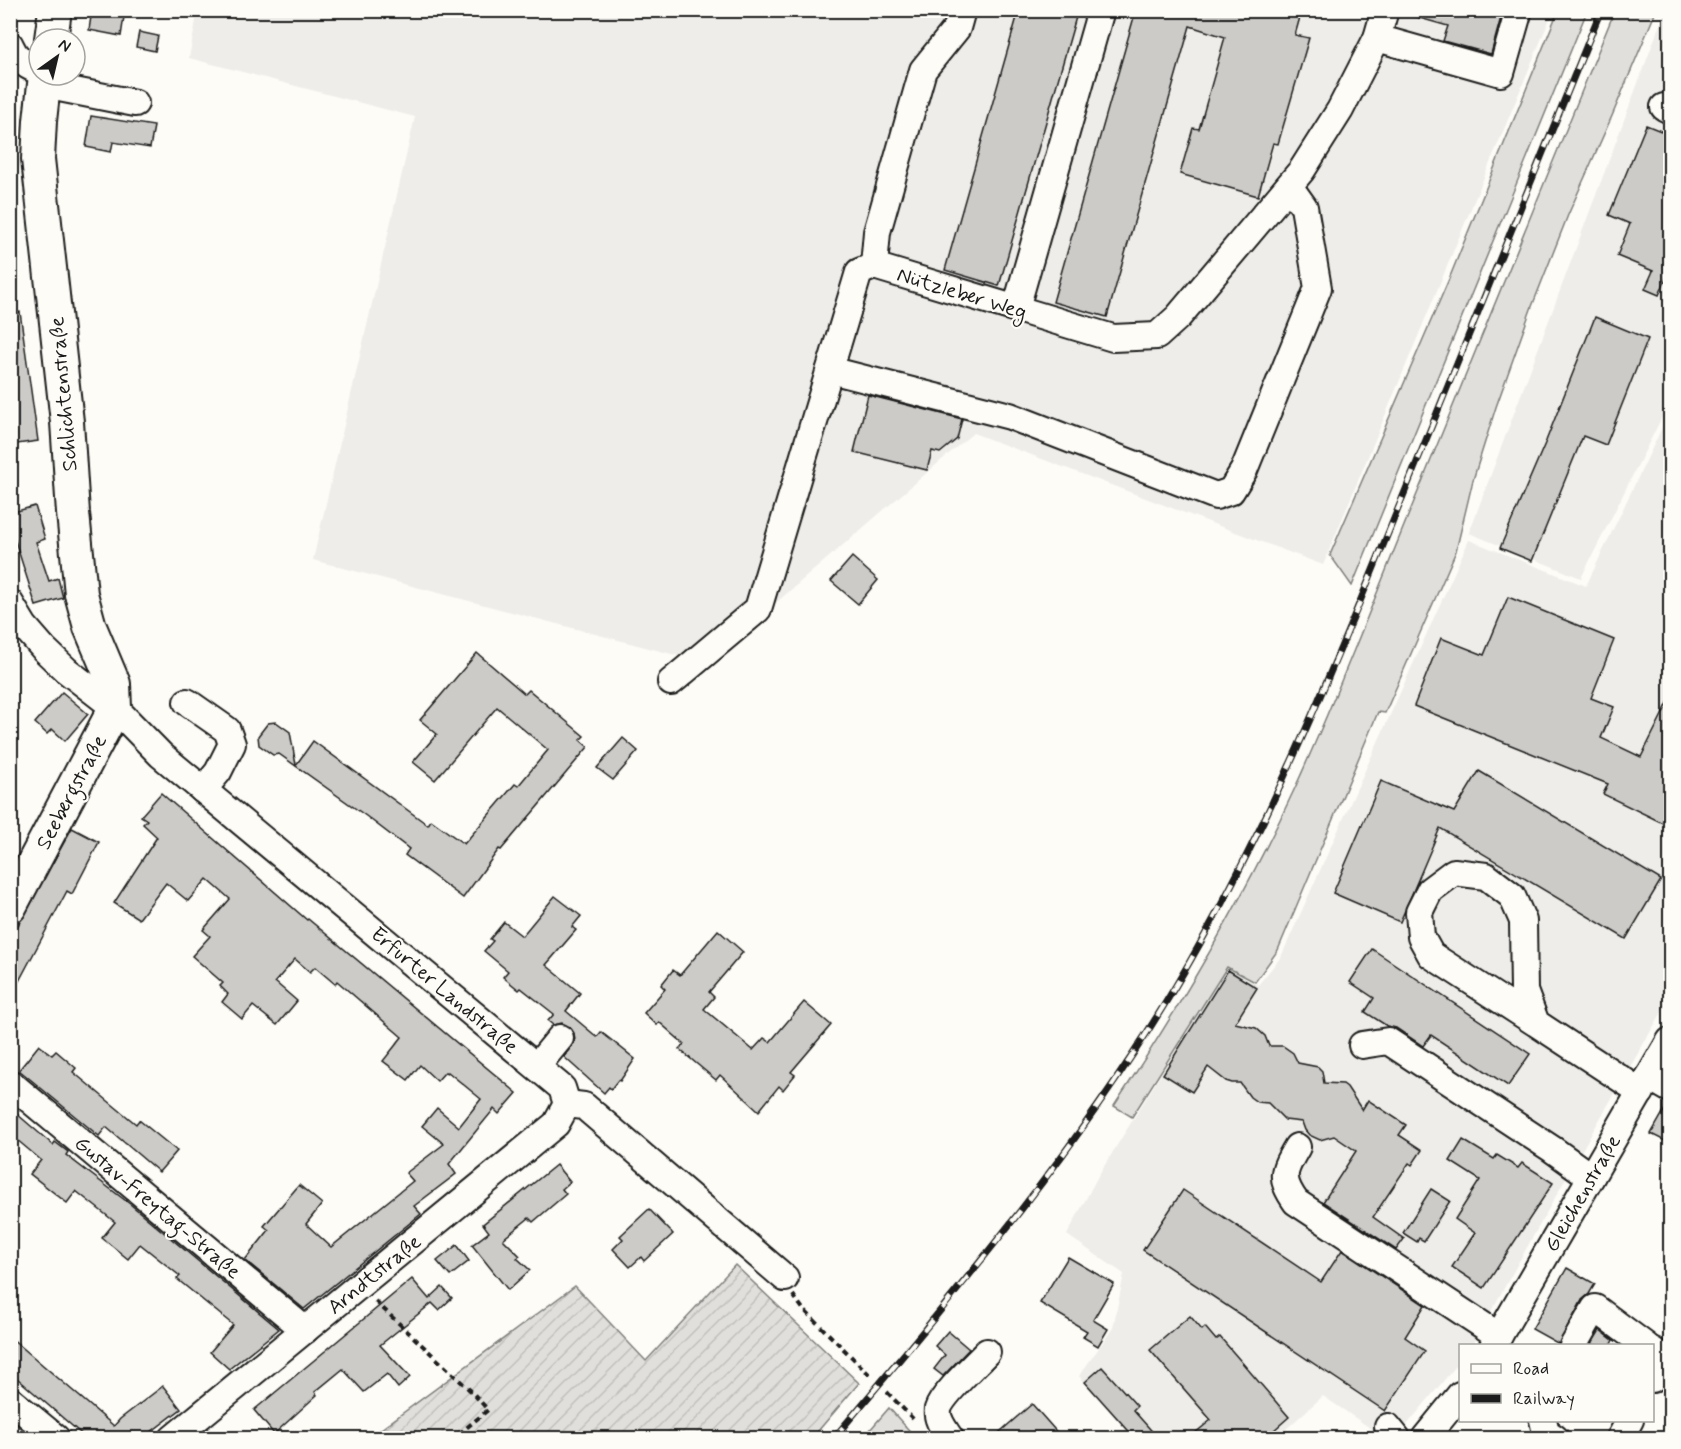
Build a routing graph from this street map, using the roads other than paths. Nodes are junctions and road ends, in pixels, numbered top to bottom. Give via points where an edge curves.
1 (55, 10) edge
2 (962, 10) edge
3 (1101, 10) edge
4 (1384, 10) edge
5 (1519, 10) edge
6 (53, 27) edge
7 (1377, 38) junction
8 (10, 45) edge
9 (27, 65) edge
10 (42, 87) edge
11 (58, 87) edge
12 (135, 103) dead end
13 (1289, 186) junction
14 (874, 266) junction
15 (1016, 308) junction
16 (830, 370) junction
17 (10, 603) edge
18 (671, 682) dead end
19 (187, 702) dead end
20 (115, 708) junction
21 (203, 790) junction
22 (10, 907) edge
23 (1536, 1023) junction
24 (560, 1038) dead end
25 (1670, 1042) edge
26 (1362, 1045) dead end
27 (537, 1066) junction
28 (10, 1083) edge
29 (1654, 1086) edge
30 (567, 1104) junction
31 (1297, 1147) dead end
32 (1591, 1177) junction
33 (785, 1278) road end
34 (305, 1330) junction
35 (1496, 1341) edge
36 (1574, 1344) edge
37 (1643, 1344) edge
38 (1654, 1351) edge
39 (987, 1352) dead end
40 (1654, 1377) edge
41 (1459, 1397) edge
42 (10, 1400) edge
43 (1544, 1422) edge
44 (1629, 1422) edge
45 (56, 1438) edge
46 (173, 1438) edge
47 (950, 1438) edge
48 (1425, 1438) edge
49 (1555, 1438) edge
50 (1620, 1438) edge

1 - 6 main road
2 - 14 street via 957,28 923,70 877,232
3 - 15 street
4 - 7 street, Nützleber Weg
5 - 7 street via 1501,73
7 - 13 street, Nützleber Weg via 1340,110
8 - 9 street via 14,55
10 - 20 main road, Schlichtenstraße via 38,159 81,594 114,684
11 - 12 street
13 - 15 street, Nützleber Weg via 1178,317 1157,336 1113,338
13 - 16 street via 1304,207 1318,288 1244,470 1231,491 1216,496 1010,416
14 - 15 street, Nützleber Weg
14 - 16 street, Nützleber Weg via 859,272
16 - 18 street, Nützleber Weg via 758,609
17 - 20 street, Erfurter Landstraße via 44,649
19 - 21 street via 227,730 232,744 218,772
20 - 21 street, Erfurter Landstraße via 161,755
20 - 22 main road, Seebergstraße
21 - 27 street, Erfurter Landstraße
23 - 23 street via 1524,991 1522,921 1512,896 1486,876 1454,872 1430,890 1419,912 1420,937 1431,955
23 - 29 street
24 - 27 street
25 - 29 street, Gleichenstraße
26 - 32 street via 1388,1041
27 - 30 street, Erfurter Landstraße via 562,1088
28 - 34 street, Gustav-Freytag-Straße
29 - 32 street, Gleichenstraße
30 - 33 street via 584,1106
30 - 34 street, Arndtstraße via 556,1124
31 - 35 street via 1286,1166 1285,1186 1296,1202
32 - 35 street, Gleichenstraße
34 - 46 street, Arndtstraße
36 - 37 street via 1595,1308
38 - 40 street via 1664,1359
39 - 47 street via 938,1408 938,1417
41 - 48 street
42 - 45 street
43 - 49 street via 1546,1432
44 - 50 street

